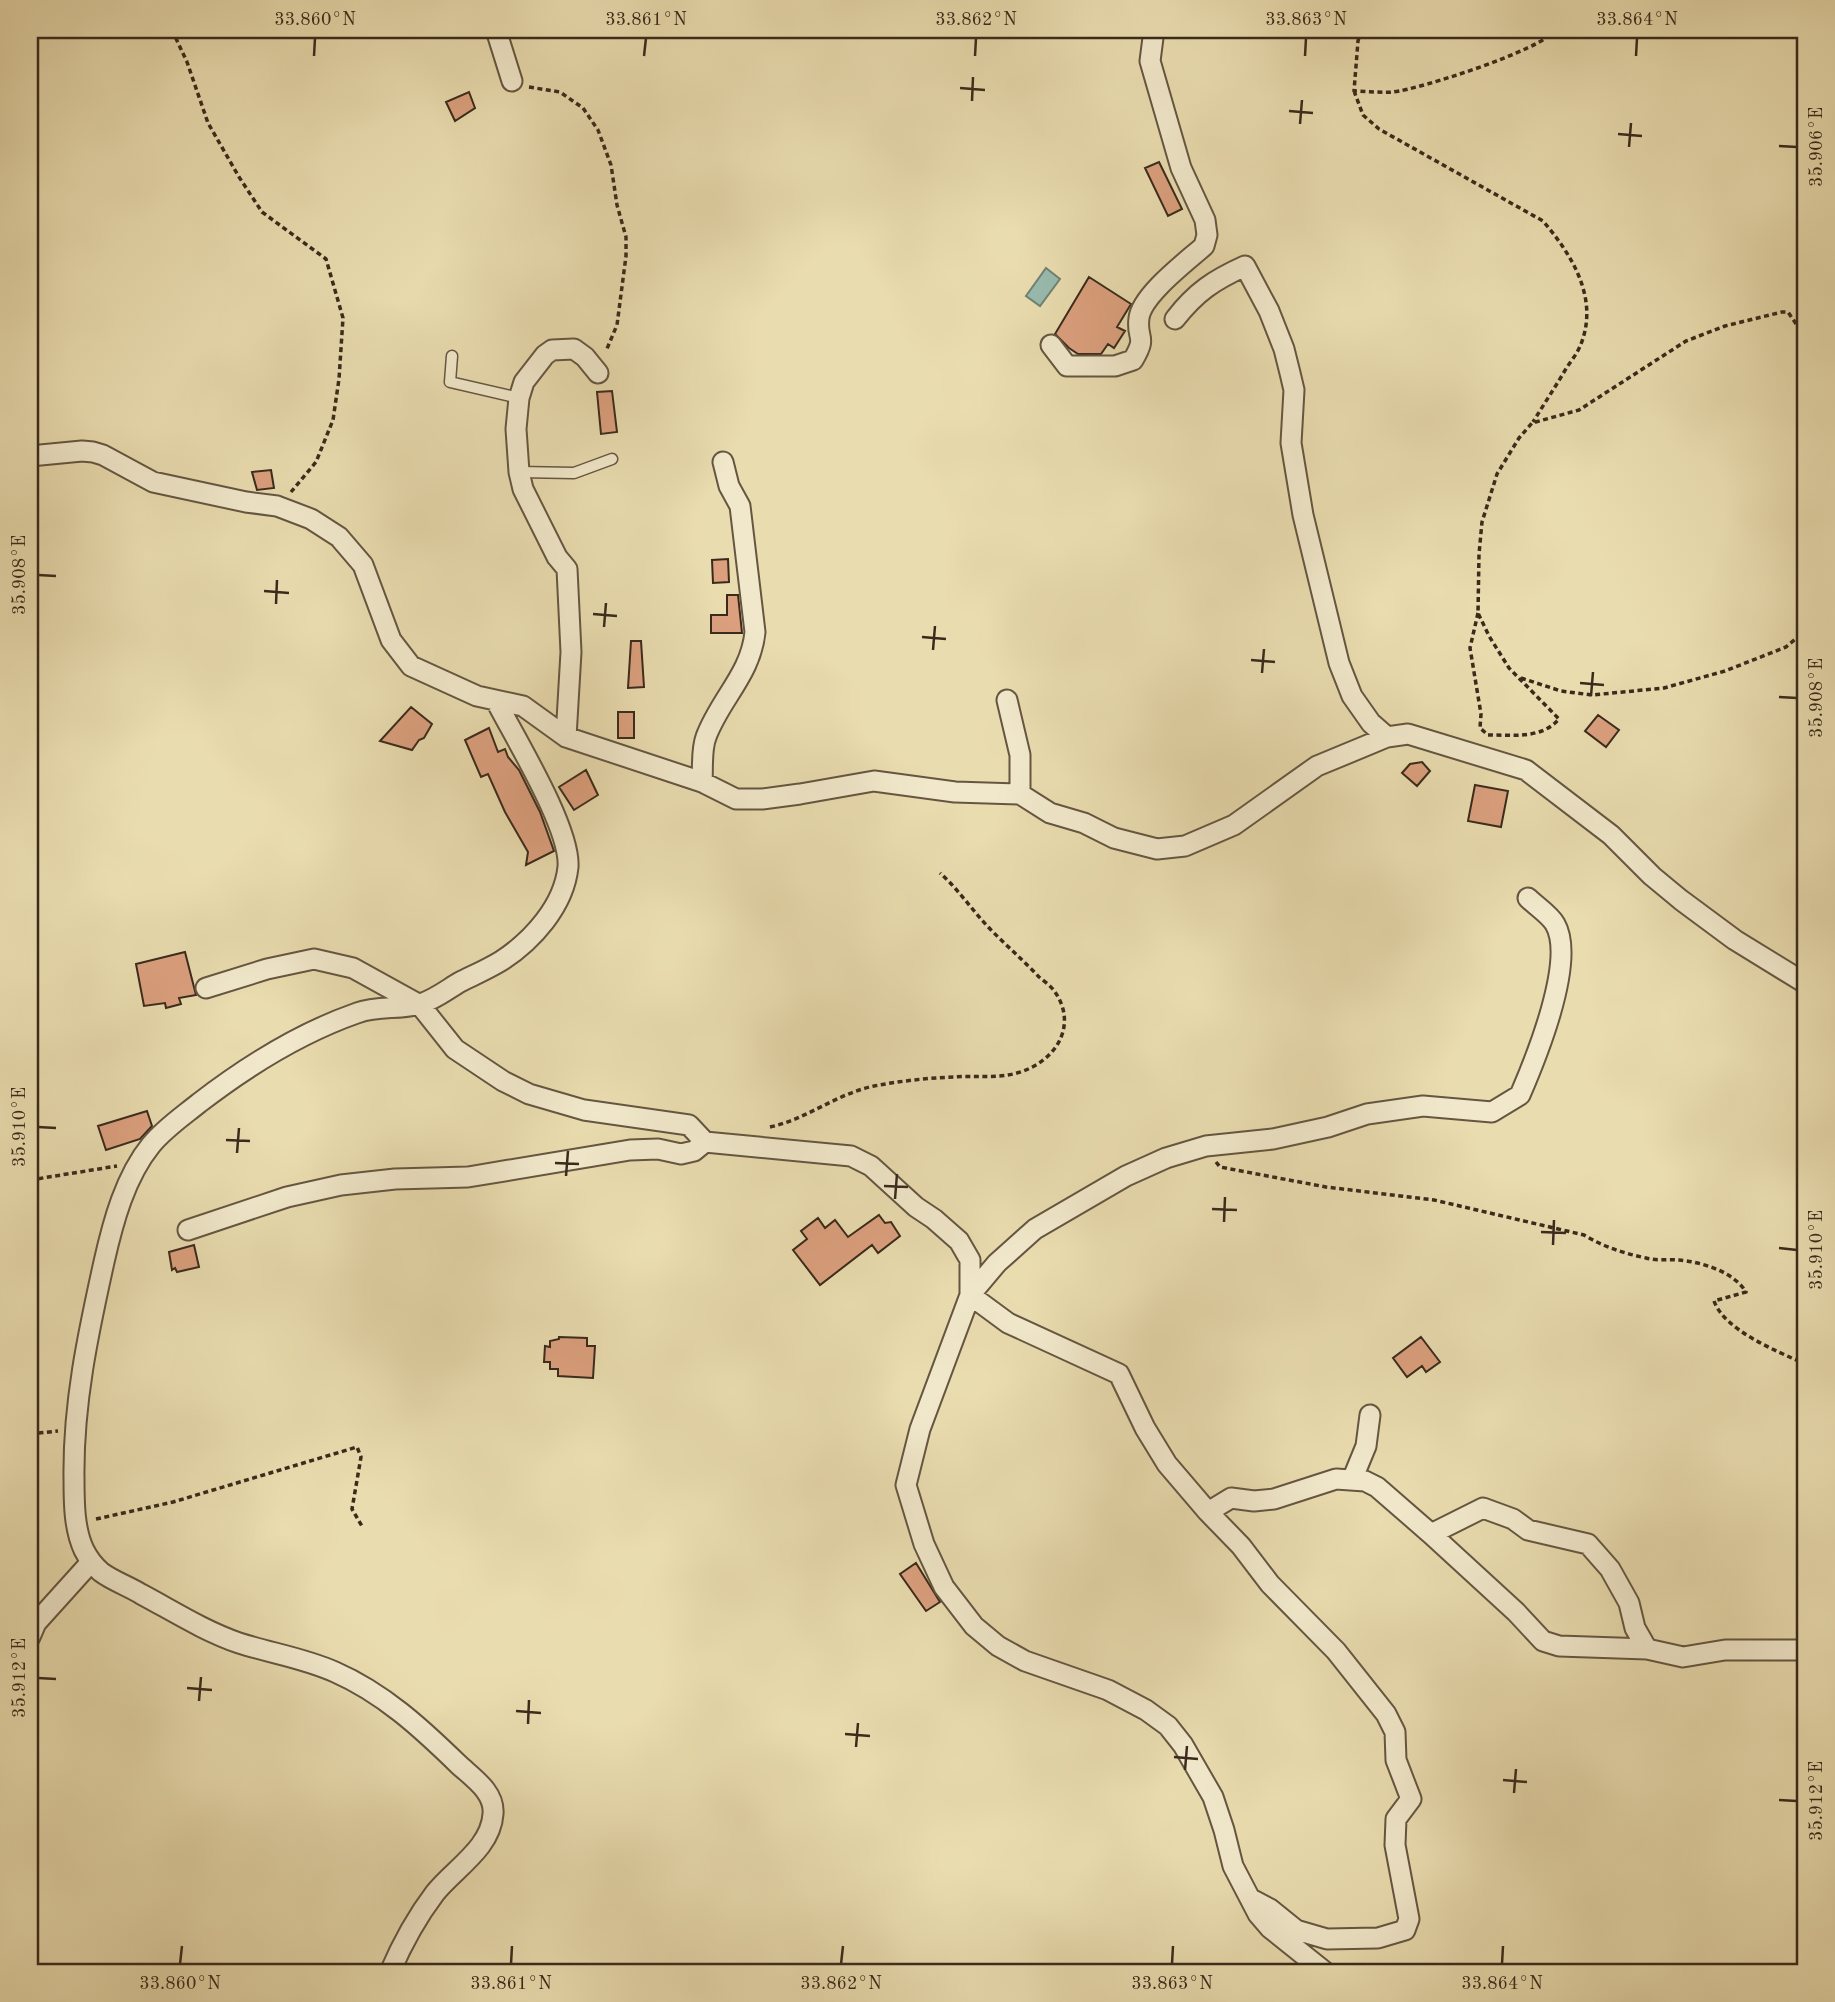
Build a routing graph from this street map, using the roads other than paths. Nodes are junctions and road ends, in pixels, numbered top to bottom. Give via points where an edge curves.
1 (496, 30) edge
2 (1154, 30) edge
3 (512, 81) road end
4 (1175, 319) dead end
5 (1051, 345) dead end
6 (452, 356) dead end
7 (598, 373) road end
8 (519, 398) junction
9 (30, 456) edge
10 (611, 459) dead end
11 (723, 462) dead end
12 (519, 472) junction
13 (1007, 700) dead end
14 (496, 701) junction
15 (566, 737) junction
16 (1387, 737) junction
17 (702, 782) junction
18 (1020, 794) junction
19 (1528, 898) dead end
20 (1805, 983) edge
21 (206, 988) dead end
22 (420, 1005) junction
23 (705, 1142) junction
24 (188, 1230) dead end
25 (970, 1295) junction
26 (1370, 1415) dead end
27 (1352, 1480) junction
28 (1208, 1512) junction
29 (1430, 1534) junction
30 (91, 1562) junction
31 (30, 1637) edge
32 (1647, 1649) junction
33 (1805, 1650) edge
34 (1248, 1897) junction
35 (390, 1972) edge
36 (1325, 1972) edge

1 - 3 street
2 - 5 street via 1150,61 1181,168 1205,220 1204,246 1148,295 1139,319 1142,344 1133,360 1115,366 1067,366
4 - 16 street via 1192,297 1245,266 1284,349 1290,373 1294,390 1291,443 1303,515 1339,663 1352,695
6 - 8 lane via 450,382
7 - 8 street via 574,349 552,350 524,382
8 - 12 street
9 - 14 street via 93,452 171,488 277,506 317,523 339,537 363,565 391,640 411,666
10 - 12 lane via 574,473
11 - 17 street via 740,506 754,650 705,740
12 - 15 street via 557,558 568,569 571,652
13 - 18 street via 1020,755
14 - 15 street via 523,706
14 - 22 street via 554,814 566,844 568,866 562,889 540,928 501,961
15 - 17 street
16 - 18 street via 1317,766 1234,825 1185,846 1157,849 1114,838 1084,822 1050,813
16 - 20 street via 1408,734 1526,770 1611,835 1681,900
17 - 18 street via 736,799 874,782
19 - 25 street via 1555,924 1562,950 1559,983 1520,1095 1492,1112 1423,1106 1367,1114 1328,1128 1273,1139 1206,1146 1166,1158 1035,1229
21 - 22 street via 314,959 353,968
22 - 23 street via 455,1049 529,1094 583,1110 689,1125
22 - 30 street via 362,1011 267,1056 170,1125 128,1181 85,1346 74,1428 76,1522
23 - 24 street via 681,1154 630,1150 468,1177 341,1185 287,1197
23 - 25 street via 851,1156 871,1166 959,1241 970,1260
25 - 28 street via 1008,1324 1119,1374 1167,1464
25 - 34 street via 920,1429 906,1485 929,1555 944,1587 974,1626 998,1646 1025,1661 1108,1690 1168,1726 1213,1797 1233,1866
26 - 27 street via 1366,1446
27 - 28 street via 1336,1479 1274,1499 1231,1497
27 - 29 street via 1377,1486
28 - 34 street via 1336,1651 1386,1714 1395,1732 1396,1760 1411,1799 1396,1819 1395,1832 1409,1919 1405,1930 1378,1938 1326,1939 1296,1930
29 - 32 street via 1543,1641 1559,1646
29 - 32 street via 1483,1508 1528,1530 1588,1544 1611,1569
30 - 31 street via 36,1623
30 - 35 street via 106,1575 215,1633 306,1661 376,1694 486,1790 494,1812 485,1839 434,1895
32 - 33 street via 1683,1657 1725,1650
34 - 36 street via 1270,1928

